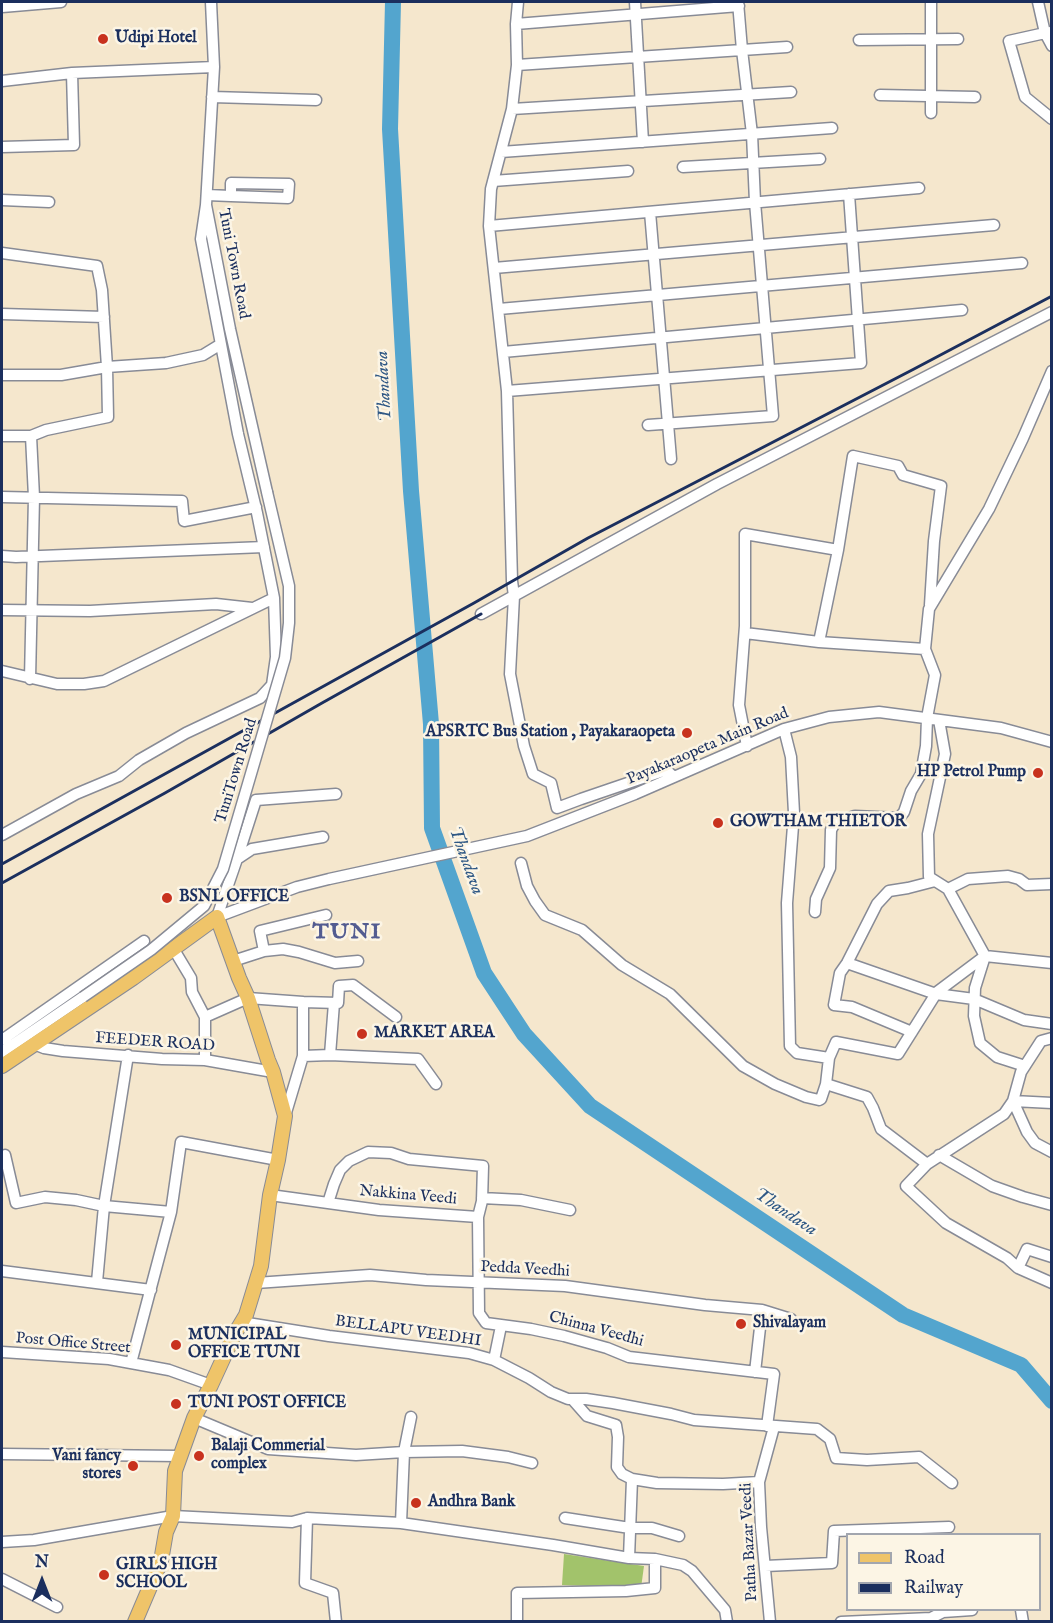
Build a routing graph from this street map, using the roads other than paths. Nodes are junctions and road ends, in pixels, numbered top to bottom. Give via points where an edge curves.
1 (61, 2) edge
2 (211, 2) edge
3 (518, 2) edge
4 (635, 2) edge
5 (931, 2) edge
6 (1038, 2) edge
7 (738, 4) edge
8 (2, 7) edge
9 (637, 15) junction
10 (516, 24) junction
11 (1048, 33) edge
12 (932, 39) junction
13 (958, 39) dead end
14 (859, 40) dead end
15 (1052, 46) edge
16 (787, 47) dead end
17 (742, 50) junction
18 (638, 57) junction
19 (517, 65) junction
20 (214, 67) junction
21 (72, 73) junction
22 (2, 81) edge
23 (791, 92) dead end
24 (747, 95) junction
25 (880, 95) dead end
26 (931, 96) junction
27 (212, 97) junction
28 (975, 97) dead end
29 (316, 99) dead end
30 (641, 101) junction
31 (512, 109) junction
32 (931, 113) dead end
33 (1052, 119) edge
34 (832, 128) dead end
35 (752, 134) junction
36 (643, 142) junction
37 (2, 147) edge
38 (501, 152) junction
39 (820, 159) dead end
40 (753, 163) junction
41 (683, 167) dead end
42 (628, 171) dead end
43 (493, 181) junction
44 (920, 188) dead end
45 (849, 194) junction
46 (231, 196) junction
47 (2, 200) edge
48 (207, 200) junction
49 (49, 202) dead end
50 (755, 202) junction
51 (650, 212) junction
52 (994, 225) dead end
53 (489, 226) junction
54 (852, 237) junction
55 (759, 245) junction
56 (2, 254) edge
57 (654, 254) junction
58 (1022, 263) dead end
59 (494, 267) junction
60 (855, 278) junction
61 (762, 286) junction
62 (657, 296) junction
63 (499, 309) junction
64 (962, 310) dead end
65 (1052, 312) edge
66 (2, 314) edge
67 (104, 317) junction
68 (858, 320) junction
69 (766, 328) junction
70 (661, 338) junction
71 (221, 344) junction
72 (503, 352) junction
73 (107, 367) junction
74 (769, 370) junction
75 (1052, 370) edge
76 (2, 375) edge
77 (664, 379) junction
78 (507, 391) junction
79 (668, 423) junction
80 (648, 425) dead end
81 (2, 436) edge
82 (31, 436) junction
83 (671, 459) dead end
84 (267, 492) joint
85 (2, 497) edge
86 (34, 497) junction
87 (256, 507) junction
88 (264, 547) junction
89 (838, 550) junction
90 (2, 556) edge
91 (32, 557) junction
92 (514, 596) junction
93 (274, 598) junction
94 (252, 609) junction
95 (929, 609) junction
96 (2, 610) edge
97 (33, 610) junction
98 (481, 614) dead end
99 (744, 633) junction
100 (819, 642) junction
101 (925, 649) junction
102 (2, 671) edge
103 (30, 679) junction
104 (927, 718) junction
105 (939, 720) junction
106 (784, 729) junction
107 (1052, 742) edge
108 (747, 746) junction
109 (674, 777) junction
110 (336, 794) dead end
111 (2, 835) edge
112 (323, 837) dead end
113 (237, 859) junction
114 (521, 863) dead end
115 (935, 881) junction
116 (1052, 884) edge
117 (948, 889) junction
118 (815, 912) dead end
119 (326, 915) dead end
120 (217, 917) junction
121 (144, 941) dead end
122 (173, 948) junction
123 (264, 951) junction
124 (985, 956) junction
125 (358, 961) dead end
126 (233, 962) junction
127 (847, 963) junction
128 (1052, 963) edge
129 (936, 994) junction
130 (248, 998) junction
131 (974, 999) junction
132 (303, 1002) junction
133 (334, 1003) junction
134 (205, 1017) junction
135 (396, 1017) dead end
136 (1052, 1024) edge
137 (912, 1032) junction
138 (1052, 1038) edge
139 (2, 1041) edge
140 (34, 1044) junction
141 (2, 1052) edge
142 (128, 1055) junction
143 (330, 1055) junction
144 (303, 1056) junction
145 (830, 1058) junction
146 (205, 1060) junction
147 (2, 1066) edge
148 (1025, 1066) junction
149 (273, 1072) junction
150 (436, 1084) dead end
151 (826, 1084) junction
152 (1013, 1101) junction
153 (1052, 1103) edge
154 (285, 1116) junction
155 (1052, 1152) edge
156 (5, 1155) dead end
157 (939, 1155) junction
158 (278, 1160) junction
159 (927, 1164) junction
160 (270, 1195) junction
161 (482, 1198) junction
162 (328, 1203) junction
163 (1052, 1204) edge
164 (104, 1206) junction
165 (570, 1210) dead end
166 (171, 1212) junction
167 (478, 1217) junction
168 (1052, 1257) edge
169 (1018, 1268) junction
170 (2, 1271) edge
171 (97, 1282) junction
172 (479, 1282) junction
173 (256, 1283) junction
174 (1052, 1283) edge
175 (151, 1290) junction
176 (762, 1310) junction
177 (790, 1319) dead end
178 (241, 1322) junction
179 (501, 1326) junction
180 (2, 1352) edge
181 (494, 1360) junction
182 (131, 1363) junction
183 (755, 1372) junction
184 (211, 1384) junction
185 (572, 1399) junction
186 (411, 1417) dead end
187 (194, 1418) junction
188 (770, 1426) junction
189 (404, 1452) junction
190 (2, 1454) edge
191 (180, 1456) junction
192 (532, 1463) dead end
193 (632, 1479) junction
194 (759, 1482) junction
195 (952, 1483) dead end
196 (173, 1516) junction
197 (308, 1518) junction
198 (565, 1518) dead end
199 (401, 1523) junction
200 (630, 1527) junction
201 (949, 1527) dead end
202 (679, 1536) dead end
203 (2, 1542) edge
204 (629, 1558) junction
205 (655, 1559) junction
206 (765, 1566) junction
207 (2, 1579) edge
208 (57, 1607) dead end
209 (944, 1611) edge
210 (135, 1622) edge
211 (336, 1622) edge
212 (517, 1622) edge
213 (727, 1622) edge
214 (770, 1622) edge
215 (841, 1622) edge

1 - 8 street
2 - 20 street, Tuni Town Road
3 - 10 street
4 - 9 street
5 - 12 street
6 - 11 street
7 - 9 street
7 - 17 street
9 - 10 street
9 - 18 street
10 - 19 street
11 - 15 street
11 - 33 street via 1009,41 1025,97
12 - 13 street
12 - 14 street
12 - 26 street
16 - 17 street
17 - 18 street
17 - 24 street
18 - 19 street
18 - 30 street
19 - 31 street
20 - 21 street
20 - 27 street, Tuni Town Road
21 - 22 street
21 - 37 street via 74,145
23 - 24 street
24 - 30 street
24 - 35 street
25 - 26 street
26 - 28 street
26 - 32 street
27 - 29 street
27 - 48 street, Tuni Town Road
30 - 31 street
30 - 36 street
31 - 38 street
34 - 35 street
35 - 36 street
35 - 40 street
36 - 38 street
38 - 43 street
39 - 40 street
40 - 41 street
40 - 50 street
42 - 43 street
43 - 53 street
44 - 45 street
45 - 50 street
45 - 54 street
46 - 46 street via 231,183 289,183 288,198
46 - 48 street
47 - 49 street
48 - 71 street via 201,238
48 - 84 street, Tuni Town Road via 230,329
50 - 51 street
50 - 55 street
51 - 53 street
51 - 57 street
52 - 54 street
53 - 59 street
54 - 55 street
54 - 60 street
55 - 57 street
55 - 61 street
56 - 67 street via 97,266
57 - 59 street
57 - 62 street
58 - 60 street
59 - 63 street
60 - 61 street
60 - 68 street
61 - 62 street
61 - 69 street
62 - 63 street
62 - 70 street
63 - 72 street
64 - 68 street
65 - 92 street via 717,484
66 - 67 street
67 - 73 street
68 - 69 street
68 - 74 street via 861,363
69 - 70 street
69 - 74 street
70 - 72 street
70 - 77 street
71 - 73 street via 204,355 166,363
71 - 87 street
72 - 78 street
73 - 76 street via 61,375
73 - 82 street via 108,417
74 - 77 street
74 - 79 street via 773,416
75 - 95 street via 989,509
77 - 78 street
77 - 79 street
78 - 92 street
79 - 80 street
79 - 83 street
81 - 82 street
82 - 86 street
84 - 141 street, TuniTown Road, bridge via 289,586 285,658 222,870 204,906 151,950
85 - 86 street
86 - 87 street via 182,501 184,521
86 - 91 street
87 - 88 street
88 - 91 street
88 - 93 street
89 - 95 street via 854,456 898,466 903,474 941,486
89 - 99 street via 745,534
89 - 100 street
90 - 91 street
91 - 97 street
92 - 98 street
92 - 109 street via 510,674 524,746 533,774 551,783 557,808 666,770
93 - 94 street
93 - 111 street via 276,657 272,685 260,698 186,733 119,776 76,794
94 - 97 street via 216,604
94 - 103 street via 104,681 66,684
95 - 101 street
96 - 97 street
97 - 103 street
99 - 100 street
99 - 108 street via 739,705
100 - 101 street
101 - 104 street via 935,675
102 - 103 street
104 - 105 street, Payakaraopeta Main Road
104 - 106 street, Payakaraopeta Main Road via 879,712 829,717
104 - 118 street via 921,774 899,818 855,816 835,823 831,830 830,868 816,899
105 - 107 street, Payakaraopeta Main Road via 1001,728
105 - 115 street via 945,754 928,834 929,877
106 - 108 street, Payakaraopeta Main Road
106 - 145 street via 791,757 794,813 787,903 790,1047 797,1053
108 - 109 street, Payakaraopeta Main Road
109 - 120 street, Payakaraopeta Main Road via 523,837 297,887
110 - 113 street via 256,800
112 - 113 street via 252,849
113 - 120 street
114 - 151 street via 527,886 545,915 582,930 622,964 670,994 743,1066 806,1097 822,1099
115 - 117 street
115 - 127 street via 888,891 877,904
116 - 117 street via 1027,885 1008,876 968,879
117 - 124 street
119 - 123 street via 260,931
120 - 122 main road
120 - 126 main road
121 - 139 street
122 - 134 street via 191,978 192,992
122 - 140 main road
123 - 125 street via 284,949 335,963
123 - 126 street
124 - 128 street
124 - 129 street
124 - 131 street
126 - 130 main road
127 - 129 street
127 - 137 street via 840,974 834,1005 852,1007
129 - 131 street
129 - 137 street
130 - 132 street
130 - 134 street
130 - 149 main road
131 - 136 street via 1024,1020
131 - 148 street via 980,1043 997,1057
132 - 133 street
132 - 144 street
133 - 135 street via 338,1003 339,986 353,985
133 - 143 street
134 - 146 street
137 - 145 street via 898,1054 836,1042
138 - 148 street via 1041,1041
140 - 142 street, FEEDER ROAD via 63,1051
140 - 147 main road
142 - 146 street, FEEDER ROAD
142 - 164 street
143 - 144 street
143 - 150 street via 418,1059
144 - 154 street
145 - 151 street
146 - 149 street, FEEDER ROAD
148 - 152 street
149 - 154 main road
151 - 159 street via 867,1097 881,1129
152 - 153 street
152 - 155 street via 1035,1143
152 - 157 street via 1004,1114
154 - 158 main road
156 - 164 street via 16,1203 45,1197
157 - 159 street
157 - 163 street via 992,1186
158 - 160 main road
158 - 166 street via 181,1142
159 - 169 street via 906,1186 946,1223
160 - 162 street, Nakkina Veedi
160 - 173 main road
161 - 162 street via 483,1166 368,1152 340,1170
161 - 165 street via 521,1200
161 - 167 street
162 - 167 street, Nakkina Veedi
164 - 166 street
164 - 171 street
166 - 175 street
167 - 172 street, Nakkina Veedi
168 - 169 street via 1027,1249
169 - 174 street
170 - 171 street
171 - 175 street
172 - 173 street, Pedda Veedhi via 370,1275
172 - 176 street, Pedda Veedhi via 565,1286
172 - 179 street, Nakkina Veedi via 479,1313 486,1323
173 - 178 main road
175 - 182 street
176 - 177 street, Pedda Veedhi
176 - 183 street
178 - 181 street, BELLAPU VEEDHI via 469,1353
178 - 184 main road
179 - 181 street
179 - 183 street, Chinna Veedhi via 564,1336 629,1357
180 - 182 street, Post Office Street
181 - 185 street, BELLAPU VEEDHI via 550,1392
182 - 184 street, Post Office Street
183 - 188 street, Patha Bazar Veedi via 774,1374
184 - 187 main road
185 - 188 street, BELLAPU VEEDHI via 613,1403 694,1420
185 - 193 street via 587,1416 616,1425 617,1467
186 - 189 street
187 - 189 street via 268,1449 356,1455
187 - 191 main road
188 - 194 street, Patha Bazar Veedi
188 - 195 street, BELLAPU VEEDHI via 817,1429 830,1439 836,1458 920,1457
189 - 192 street via 462,1451
189 - 199 street
190 - 191 street
191 - 196 main road via 175,1471
193 - 194 street via 657,1483
193 - 200 street
194 - 206 street, Patha Bazar Veedi
196 - 197 street via 292,1522
196 - 203 street
196 - 210 main road via 161,1561
197 - 199 street
197 - 211 street via 305,1583 333,1593
198 - 200 street
199 - 204 street
200 - 202 street
200 - 204 street
201 - 206 street via 834,1531 832,1563
204 - 205 street
205 - 212 street via 655,1588 517,1593
205 - 213 street via 692,1570 725,1610
206 - 214 street, Patha Bazar Veedi
207 - 208 street
209 - 215 street via 931,1618

